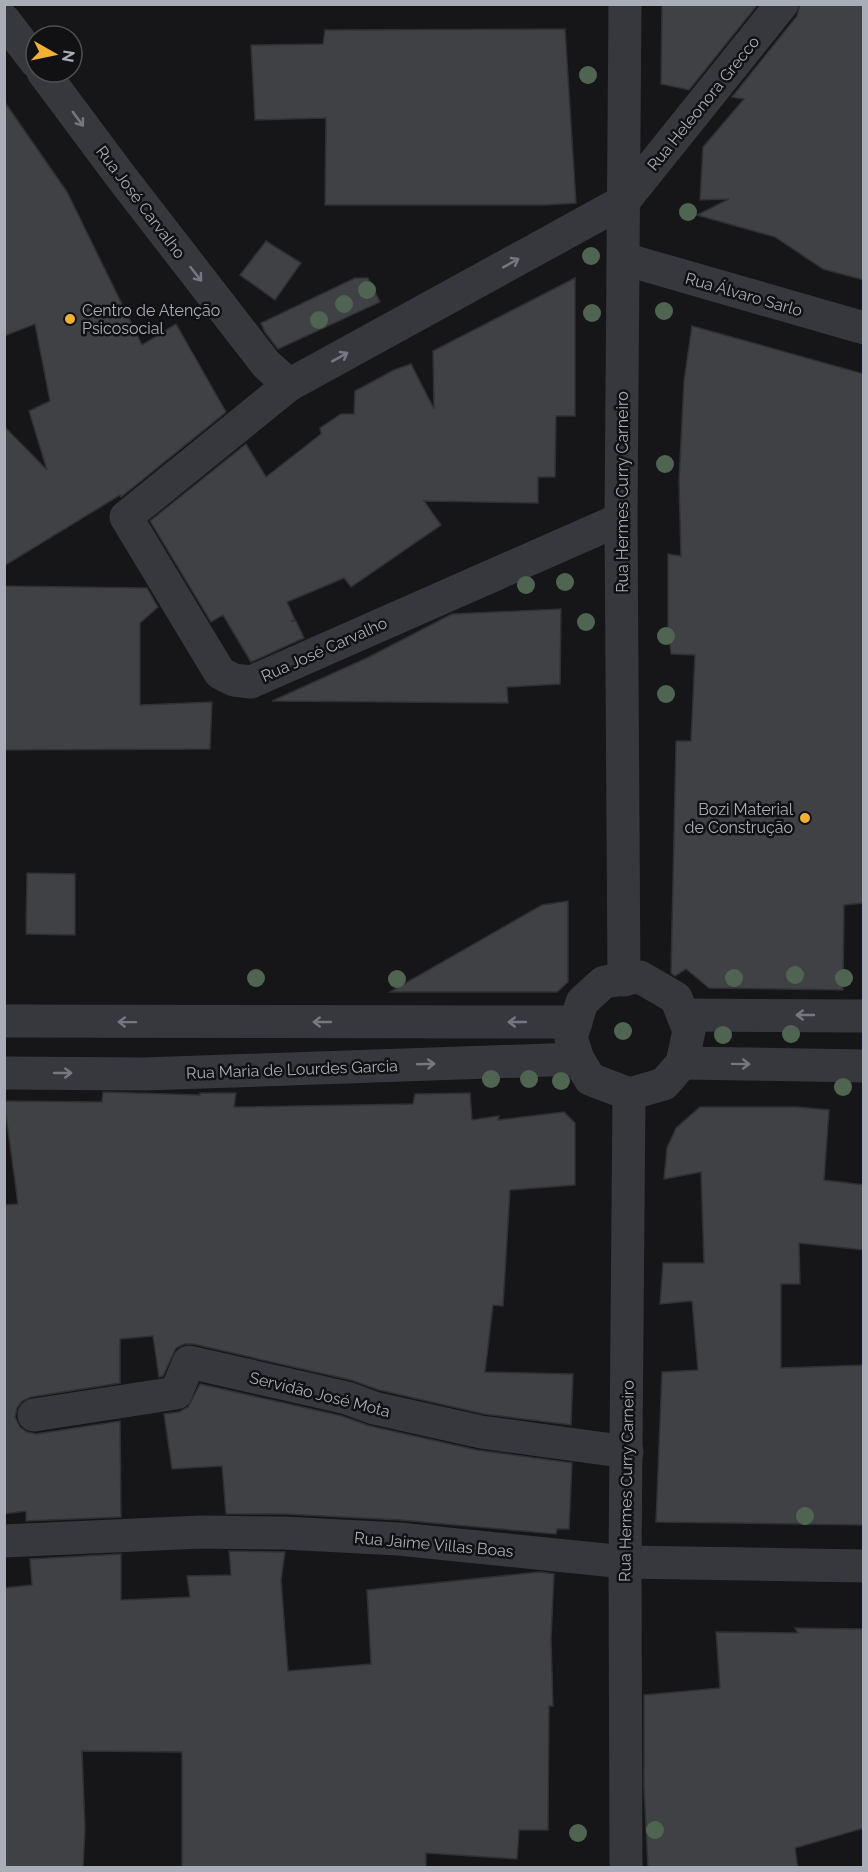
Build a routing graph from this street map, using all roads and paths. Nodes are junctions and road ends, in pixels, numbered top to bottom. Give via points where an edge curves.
1 (625, 4) edge
2 (782, 4) edge
3 (4, 20) edge
4 (24, 46) edge
5 (52, 84) edge
6 (624, 201) junction
7 (624, 259) junction
8 (864, 328) edge
9 (289, 385) junction
10 (621, 519) junction
11 (624, 980) junction
12 (683, 1015) junction
13 (864, 1016) edge
14 (4, 1021) edge
15 (576, 1022) junction
16 (578, 1059) junction
17 (682, 1063) junction
18 (864, 1066) edge
19 (4, 1073) edge
20 (629, 1094) junction
21 (34, 1415) dead end
22 (627, 1452) junction
23 (4, 1541) edge
24 (625, 1562) junction
25 (864, 1566) edge
26 (626, 1868) edge

1 - 6 street, Rua Hermes Curry Carneiro
2 - 6 street, Rua Heleonora Grecco
3 - 4 street
5 -> 9 street, Rua José Carvalho via 266,364
6 - 7 street, Rua Hermes Curry Carneiro
9 -> 6 street, Rua José Carvalho
7 - 8 street, Rua Álvaro Sarlo
7 - 10 street, Rua Hermes Curry Carneiro
9 - 10 street, Rua José Carvalho via 126,516 220,672 234,680 251,682
10 - 11 street, Rua Hermes Curry Carneiro
11 - 12 street via 640,976 676,998
11 - 15 street via 604,982 582,1002
13 -> 12 street
12 - 17 street via 689,1031
15 -> 14 street
15 - 16 street via 571,1038
19 -> 16 street, Rua Maria de Lourdes Garcia via 144,1074
16 - 20 street via 590,1079
17 -> 18 street
17 - 20 street via 664,1084
20 - 22 street, Rua Hermes Curry Carneiro
21 - 22 street, Servidão José Mota via 176,1393 189,1362 481,1432
22 - 24 street, Rua Hermes Curry Carneiro
23 - 24 street, Rua Jaime Villas Boas via 201,1532 284,1533 399,1539
24 - 25 street, Rua Jaime Villas Boas
24 - 26 street, Rua Hermes Curry Carneiro

